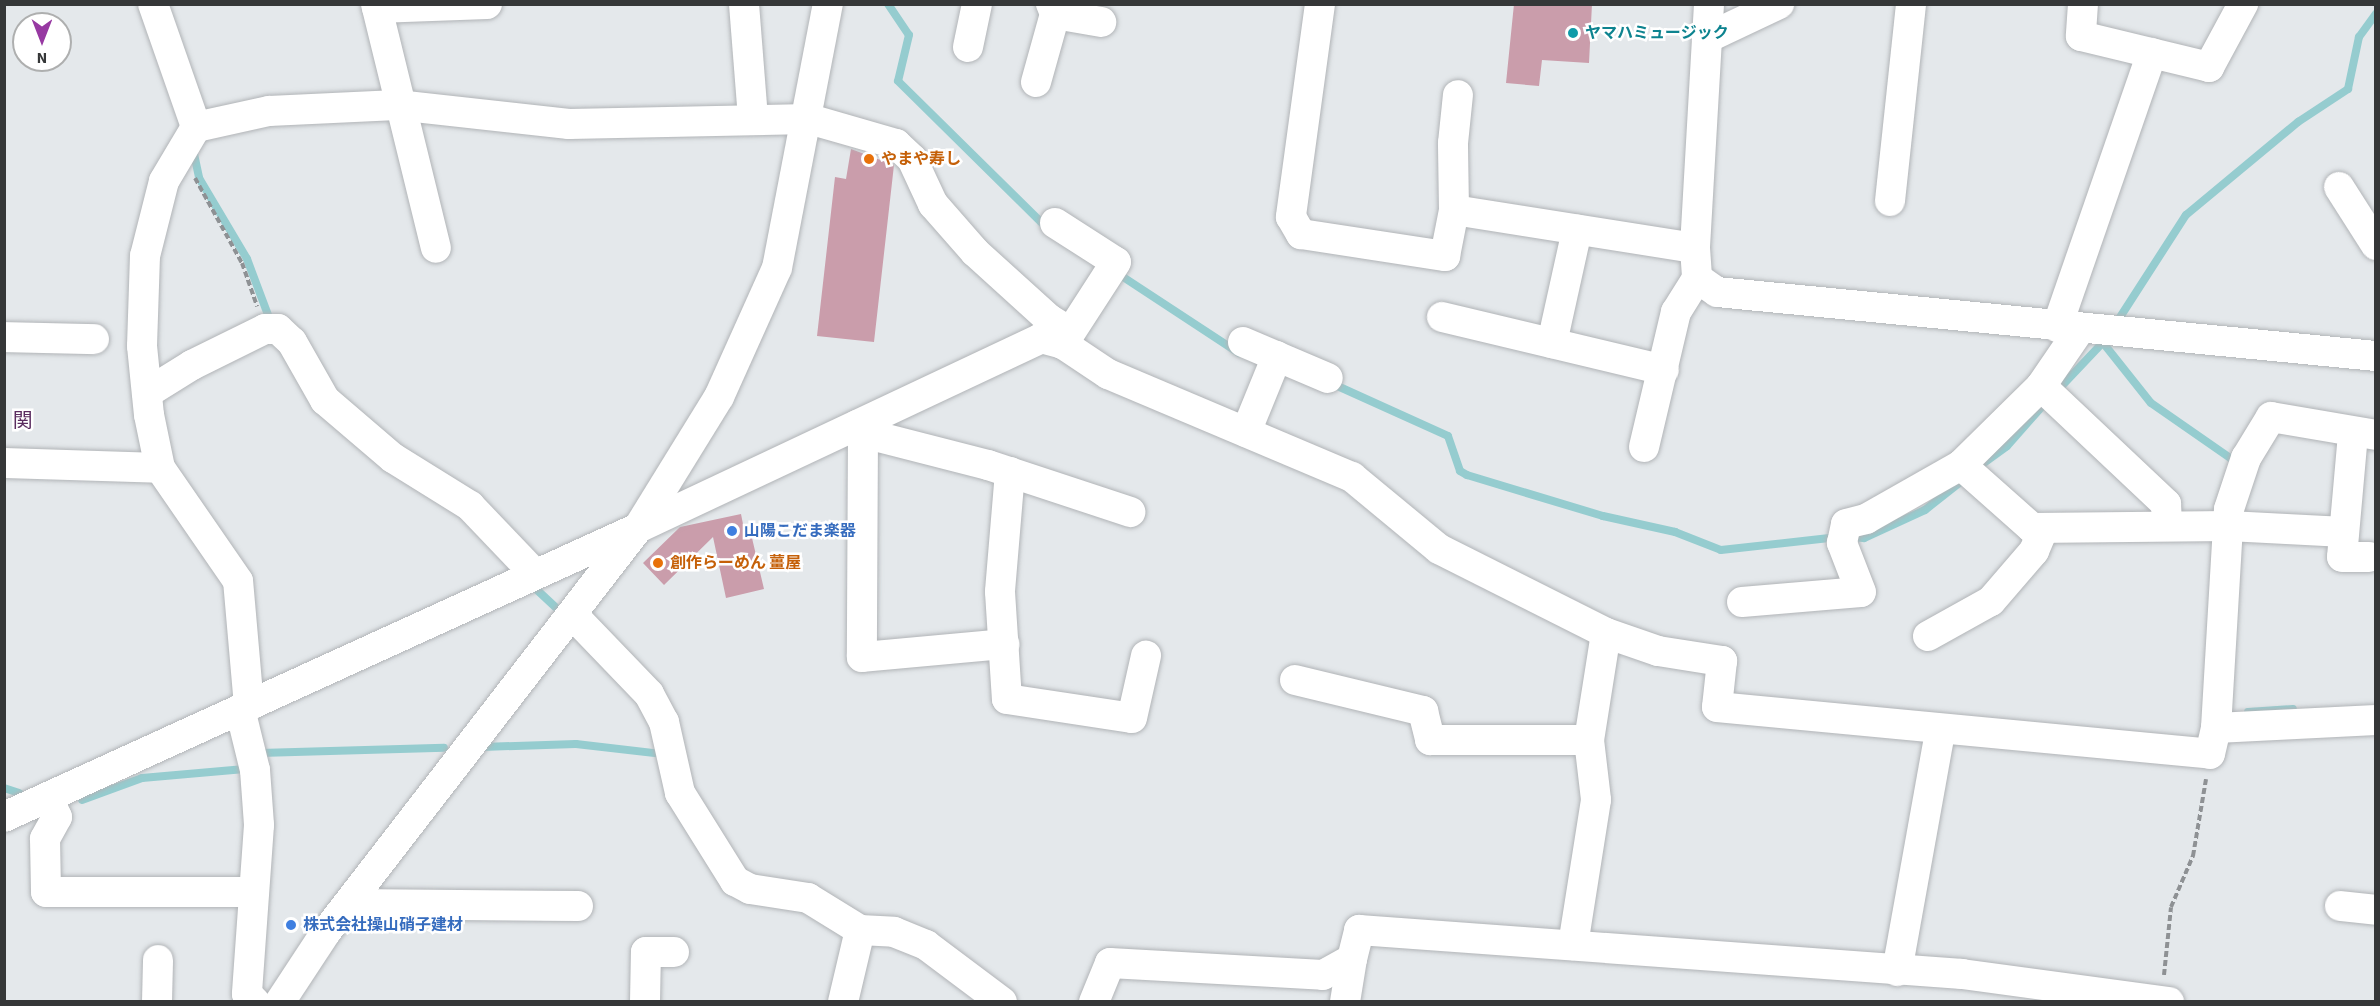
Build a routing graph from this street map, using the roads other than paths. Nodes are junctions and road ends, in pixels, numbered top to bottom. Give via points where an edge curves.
1 (153, 4) edge
2 (487, 4) edge
3 (744, 4) edge
4 (828, 4) edge
5 (977, 4) edge
6 (1320, 4) edge
7 (1709, 4) edge
8 (1779, 4) edge
9 (1911, 4) edge
10 (2083, 4) edge
11 (2243, 4) edge
12 (377, 6) edge
13 (1053, 9) edge
14 (1101, 22) dead end
15 (1707, 38) junction
16 (968, 47) dead end
17 (2152, 53) junction
18 (1036, 82) dead end
19 (1458, 95) dead end
20 (397, 105) junction
21 (753, 118) junction
22 (809, 119) junction
23 (190, 136) junction
24 (2339, 187) dead end
25 (1890, 201) dead end
26 (1454, 210) junction
27 (1055, 223) dead end
28 (1576, 230) junction
29 (2376, 245) edge
30 (436, 248) dead end
31 (1695, 248) junction
32 (1697, 278) junction
33 (1442, 317) dead end
34 (2090, 330) junction
35 (4, 337) edge
36 (1066, 338) junction
37 (94, 339) dead end
38 (1243, 342) dead end
39 (1552, 343) junction
40 (2376, 356) edge
41 (1274, 363) junction
42 (1664, 370) junction
43 (1328, 378) dead end
44 (2048, 392) junction
45 (147, 393) junction
46 (860, 429) junction
47 (1246, 432) junction
48 (2365, 435) edge
49 (1644, 447) dead end
50 (4, 464) edge
51 (160, 468) junction
52 (1968, 471) junction
53 (1010, 472) junction
54 (1130, 512) dead end
55 (2167, 526) junction
56 (2223, 526) junction
57 (638, 528) junction
58 (2044, 528) junction
59 (2344, 532) junction
60 (2369, 557) dead end
61 (534, 573) junction
62 (1742, 602) dead end
63 (572, 614) junction
64 (1606, 633) junction
65 (1928, 636) dead end
66 (1004, 644) junction
67 (1146, 656) dead end
68 (1295, 680) dead end
69 (245, 708) junction
70 (2376, 720) edge
71 (2215, 728) junction
72 (1940, 732) junction
73 (1589, 740) junction
74 (48, 797) junction
75 (4, 817) edge
76 (254, 892) junction
77 (348, 904) junction
78 (578, 906) dead end
79 (2340, 906) dead end
80 (2376, 910) edge
81 (860, 930) junction
82 (1573, 945) junction
83 (674, 952) dead end
84 (1352, 959) junction
85 (158, 960) dead end
86 (1897, 971) junction
87 (2160, 1000) edge
88 (157, 1002) edge
89 (255, 1002) edge
90 (280, 1002) edge
91 (645, 1002) edge
92 (843, 1002) edge
93 (1002, 1002) edge
94 (1094, 1002) edge
95 (1345, 1002) edge

1 - 23 street
2 - 12 street
3 - 21 street
4 - 22 street
5 - 16 street
6 - 26 street via 1291,217 1301,234 1445,256
7 - 15 street
8 - 15 street
9 - 25 street
10 - 17 street via 2081,36
11 - 17 street via 2209,67
12 - 20 street
13 - 14 street
13 - 18 street
15 - 31 street
17 - 34 street
19 - 26 street via 1453,143
20 - 21 street via 569,124
20 - 23 street via 269,111
20 - 30 street
21 - 22 street
22 - 36 street via 896,144 912,159 933,204 975,252
22 - 57 street via 786,232 768,288 719,397
23 - 45 street via 164,181 146,256 142,346
24 - 29 street
26 - 28 street
27 - 36 street via 1116,262
28 - 31 street
28 - 39 street
31 - 32 street
32 - 34 street via 1717,292
32 - 42 street via 1676,312
33 - 39 street
34 - 40 street
34 - 44 street
35 - 37 street
36 - 46 street via 1041,338
36 - 47 street via 1108,374
38 - 41 street
39 - 42 street
41 - 43 street
41 - 47 street
42 - 49 street
44 - 52 street
44 - 55 street via 2166,504
45 - 51 street
45 - 61 street via 192,364 270,329 292,342 325,400 393,458 470,506
46 - 53 street
46 - 57 street
46 - 66 street via 862,657
47 - 64 street via 1352,477 1439,549
48 - 56 street via 2345,428 2271,417 2246,458
48 - 59 street
50 - 51 street
51 - 69 street via 238,581
52 - 58 street via 2032,528
52 - 62 street via 1866,519 1846,524 1842,538 1861,592
53 - 54 street
53 - 66 street via 1000,592
55 - 56 street
55 - 58 street
56 - 59 street
56 - 71 street
57 - 61 street
57 - 63 street
58 - 65 street via 2034,551 1991,601
59 - 60 street via 2342,556
61 - 69 street
63 - 77 street
63 - 81 street via 649,694 664,722 680,793 735,881 750,889 808,898
64 - 72 street via 1658,651 1722,661 1717,707
64 - 73 street
66 - 67 street via 1007,699 1132,718
68 - 73 street via 1423,711 1430,740
69 - 74 street
69 - 76 street via 259,825
70 - 71 street
71 - 72 street
72 - 86 street
73 - 82 street via 1596,800
74 - 75 street
74 - 76 street via 57,817 45,839 46,892
76 - 89 street via 247,994
77 - 78 street
77 - 90 street
79 - 80 street
81 - 92 street
81 - 93 street via 894,932 927,945
82 - 84 street via 1359,930
82 - 86 street
83 - 91 street via 646,952
84 - 94 street via 1323,975 1110,963
84 - 95 street
85 - 88 street
86 - 87 street via 1962,974

